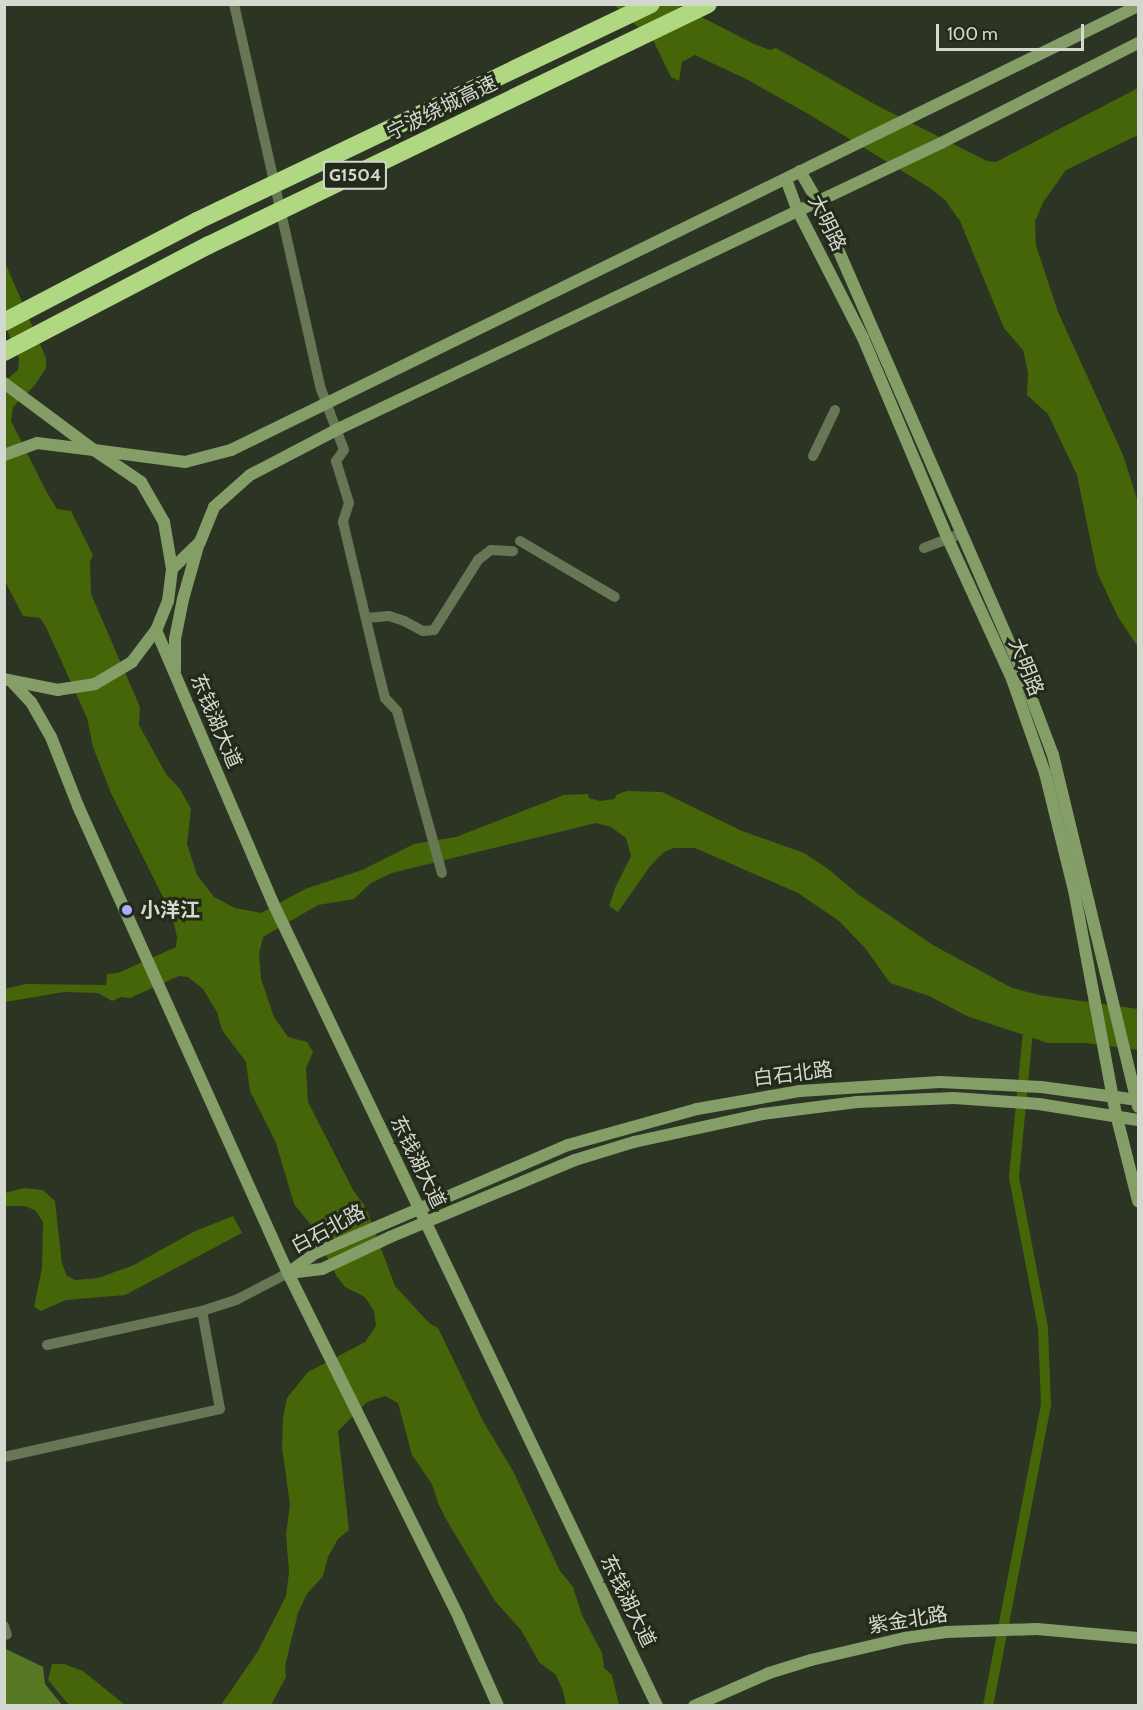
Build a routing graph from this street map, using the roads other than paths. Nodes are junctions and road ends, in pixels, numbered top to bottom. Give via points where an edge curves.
1 (234, 4) edge
2 (651, 4) edge
3 (708, 4) edge
4 (1138, 6) edge
5 (1138, 43) edge
6 (800, 171) junction
7 (786, 179) junction
8 (817, 201) junction
9 (797, 209) junction
10 (4, 322) edge
11 (4, 352) edge
12 (4, 383) edge
13 (325, 403) junction
14 (834, 410) dead end
15 (336, 430) junction
16 (93, 450) junction
17 (4, 455) edge
18 (813, 456) dead end
19 (954, 537) junction
20 (520, 541) dead end
21 (200, 542) junction
22 (924, 548) dead end
23 (513, 550) dead end
24 (172, 569) junction
25 (615, 597) dead end
26 (366, 618) junction
27 (156, 630) junction
28 (175, 677) junction
29 (9, 681) edge
30 (442, 873) dead end
31 (1113, 1096) junction
32 (1138, 1102) edge
33 (1116, 1114) junction
34 (1138, 1120) edge
35 (1138, 1201) edge
36 (419, 1209) junction
37 (426, 1223) junction
38 (288, 1273) junction
39 (202, 1311) junction
40 (47, 1345) dead end
41 (4, 1457) edge
42 (1138, 1638) edge
43 (498, 1706) edge
44 (657, 1706) edge
45 (694, 1706) edge

1 - 13 street
2 - 10 highway, 宁波绕城高速 / G1504, bridge via 197,221
3 - 11 highway, 宁波绕城高速 / G1504, bridge via 209,244
4 - 6 main road
5 - 8 main road
6 - 7 main road
6 - 8 main road, 大明路
7 - 9 main road, 大明路
7 - 13 main road
8 - 9 main road
8 - 19 main road, 大明路
9 - 15 main road
9 - 19 main road, 大明路 via 863,339
12 - 16 main road
13 - 15 street
13 - 16 main road via 231,450 185,462
14 - 18 street
15 - 21 main road via 250,476 214,507
15 - 26 street via 344,450 336,461 348,503 343,522
16 - 17 main road via 37,443
16 - 24 main road via 141,482 164,522
19 - 22 street
19 - 31 main road, 大明路 via 1012,679 1045,773 1074,890
19 - 32 main road, 大明路 via 1018,665 1053,755
20 - 25 street
21 - 24 main road
21 - 28 main road via 179,619
23 - 26 street via 490,550 478,560 434,630 423,631 389,616
24 - 27 main road via 168,602
26 - 30 street via 385,698 397,711
27 - 28 main road, 东钱湖大道
27 - 29 main road via 132,662 94,684 58,690
28 - 36 main road, 东钱湖大道 via 273,903
29 - 38 main road via 31,702 51,737 78,806
31 - 32 main road, 白石北路
31 - 33 main road, 大明路
31 - 36 main road, 白石北路 via 994,1083 940,1082 789,1093 697,1109 568,1145
33 - 34 main road, 白石北路
33 - 35 main road, 大明路
33 - 37 main road, 白石北路 via 954,1098 807,1107 699,1126 575,1160
36 - 37 main road, 东钱湖大道
36 - 38 main road, 白石北路 via 316,1252
37 - 38 main road, 白石北路 via 322,1269
37 - 44 main road, 东钱湖大道
38 - 39 street via 236,1300
38 - 43 main road via 459,1618
39 - 40 street
39 - 41 street via 220,1408
42 - 45 main road, 紫金北路 via 1036,1629 905,1638 768,1673

